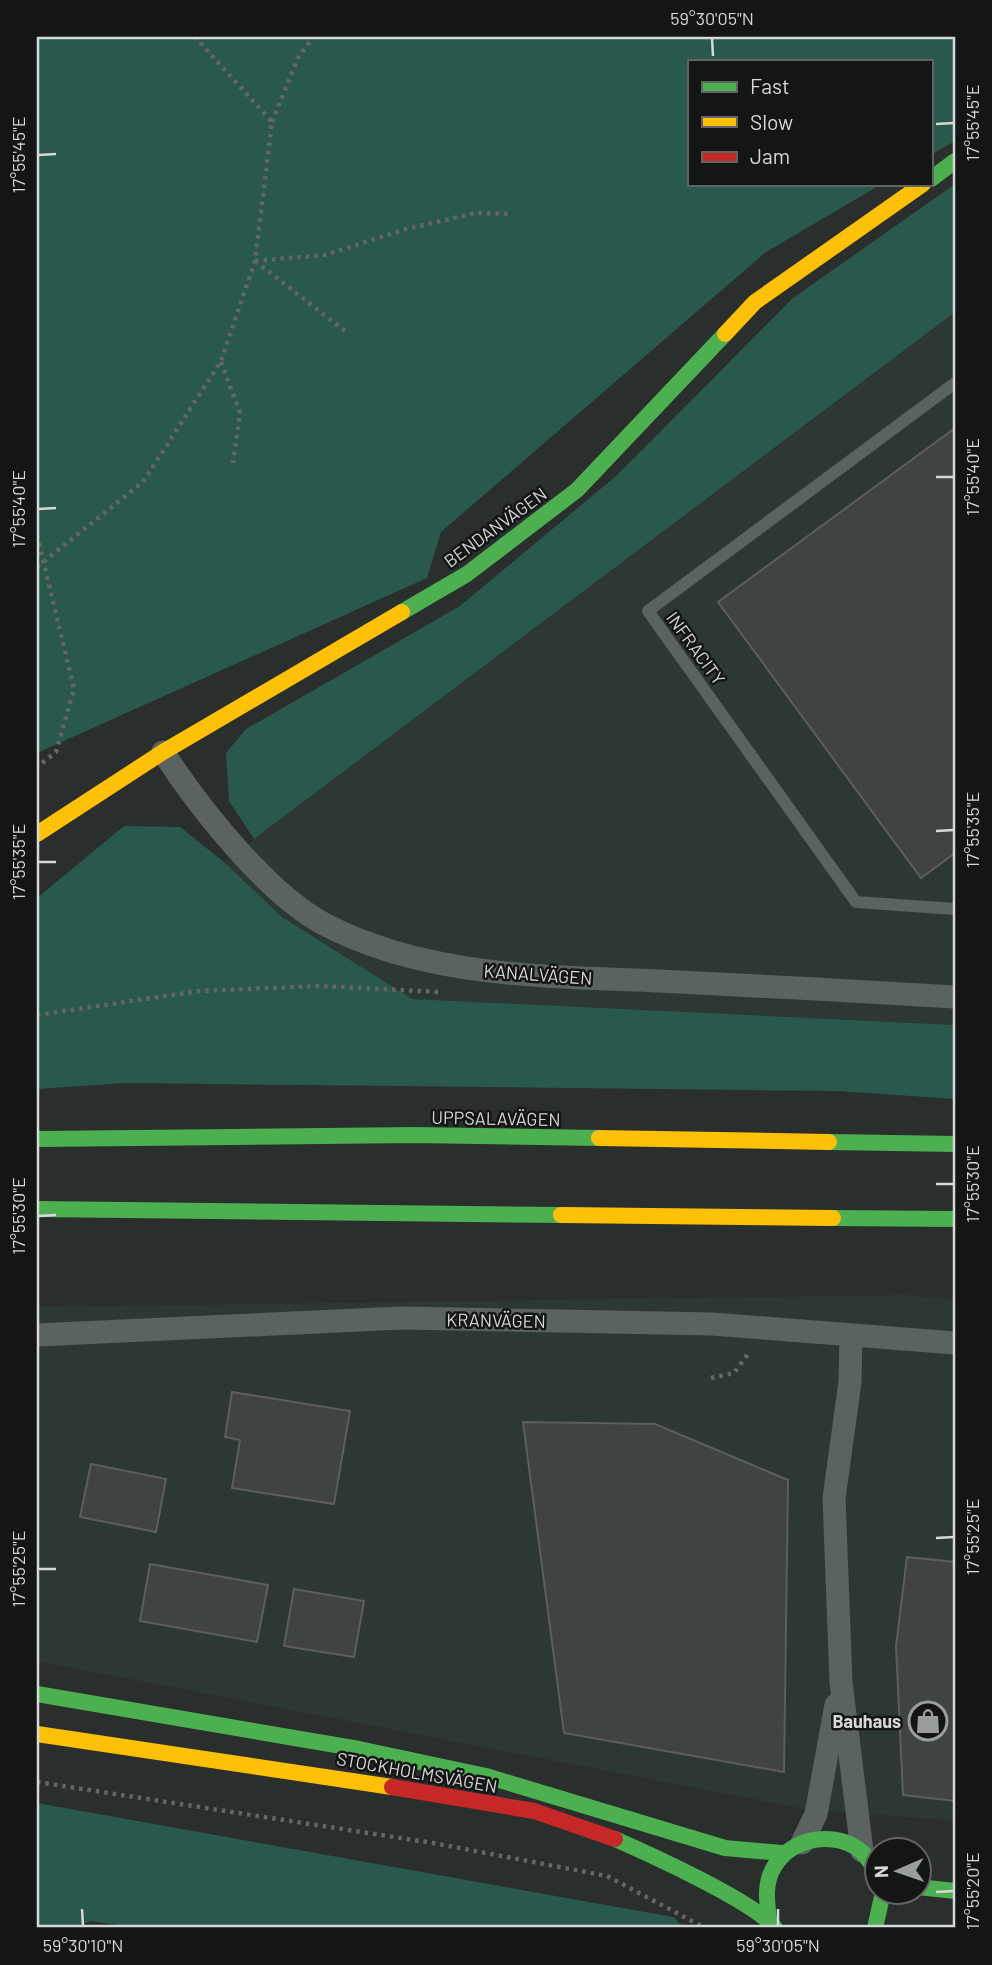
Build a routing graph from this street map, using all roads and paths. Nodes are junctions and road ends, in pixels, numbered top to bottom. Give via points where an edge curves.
1 (195, 37) edge
2 (313, 37) edge
3 (272, 122) junction
4 (955, 161) edge
5 (932, 178) edge
6 (920, 186) edge
7 (508, 214) dead end
8 (255, 261) junction
9 (345, 331) dead end
10 (221, 361) junction
11 (955, 383) edge
12 (233, 463) dead end
13 (37, 535) edge
14 (44, 564) junction
15 (37, 567) edge
16 (163, 752) junction
17 (37, 767) edge
18 (37, 834) edge
19 (955, 909) edge
20 (955, 997) edge
21 (37, 1139) edge
22 (955, 1144) edge
23 (37, 1209) edge
24 (955, 1219) edge
25 (37, 1335) edge
26 (851, 1336) junction
27 (955, 1343) edge
28 (751, 1350) dead end
29 (711, 1378) dead end
30 (841, 1682) junction
31 (37, 1693) edge
32 (37, 1734) edge
33 (37, 1782) edge
34 (867, 1836) edge
35 (792, 1848) junction
36 (862, 1858) edge
37 (932, 1888) edge
38 (955, 1891) edge
39 (882, 1906) edge
40 (772, 1924) edge
41 (705, 1928) edge
42 (874, 1928) edge

1 - 3 path
2 - 3 path via 298,58
3 - 8 path
4 - 5 main road
6 - 16 main road, BENDANVÄGEN via 755,302 577,490 467,574
7 - 8 path via 476,213 325,255
8 - 9 path
8 - 10 path
10 - 12 path via 240,414
10 - 14 path via 143,482
11 - 19 lane, INFRACITY via 648,611 856,902
13 - 14 path
14 - 15 path
14 - 17 path via 74,689 56,752
16 - 18 main road, BENDANVÄGEN
16 - 20 street, KANALVÄGEN via 264,878 323,923 394,952 487,972
21 - 22 main road, UPPSALAVÄGEN via 415,1135
23 - 24 main road
25 - 26 street, KRANVÄGEN via 401,1318 712,1324
26 - 27 street, KRANVÄGEN
26 - 30 street via 850,1382 834,1498
28 - 29 path via 734,1373
30 - 34 street
30 - 35 street via 816,1814
31 - 35 main road, STOCKHOLMSVÄGEN via 461,1770 725,1848
32 - 40 main road, STOCKHOLMSVÄGEN via 479,1801 578,1824 657,1858
33 - 41 path via 433,1843 607,1876
35 - 36 main road, STOCKHOLMSVÄGEN via 826,1839
35 - 40 main road, STOCKHOLMSVÄGEN via 770,1869 765,1885
37 - 38 main road
39 - 42 main road

